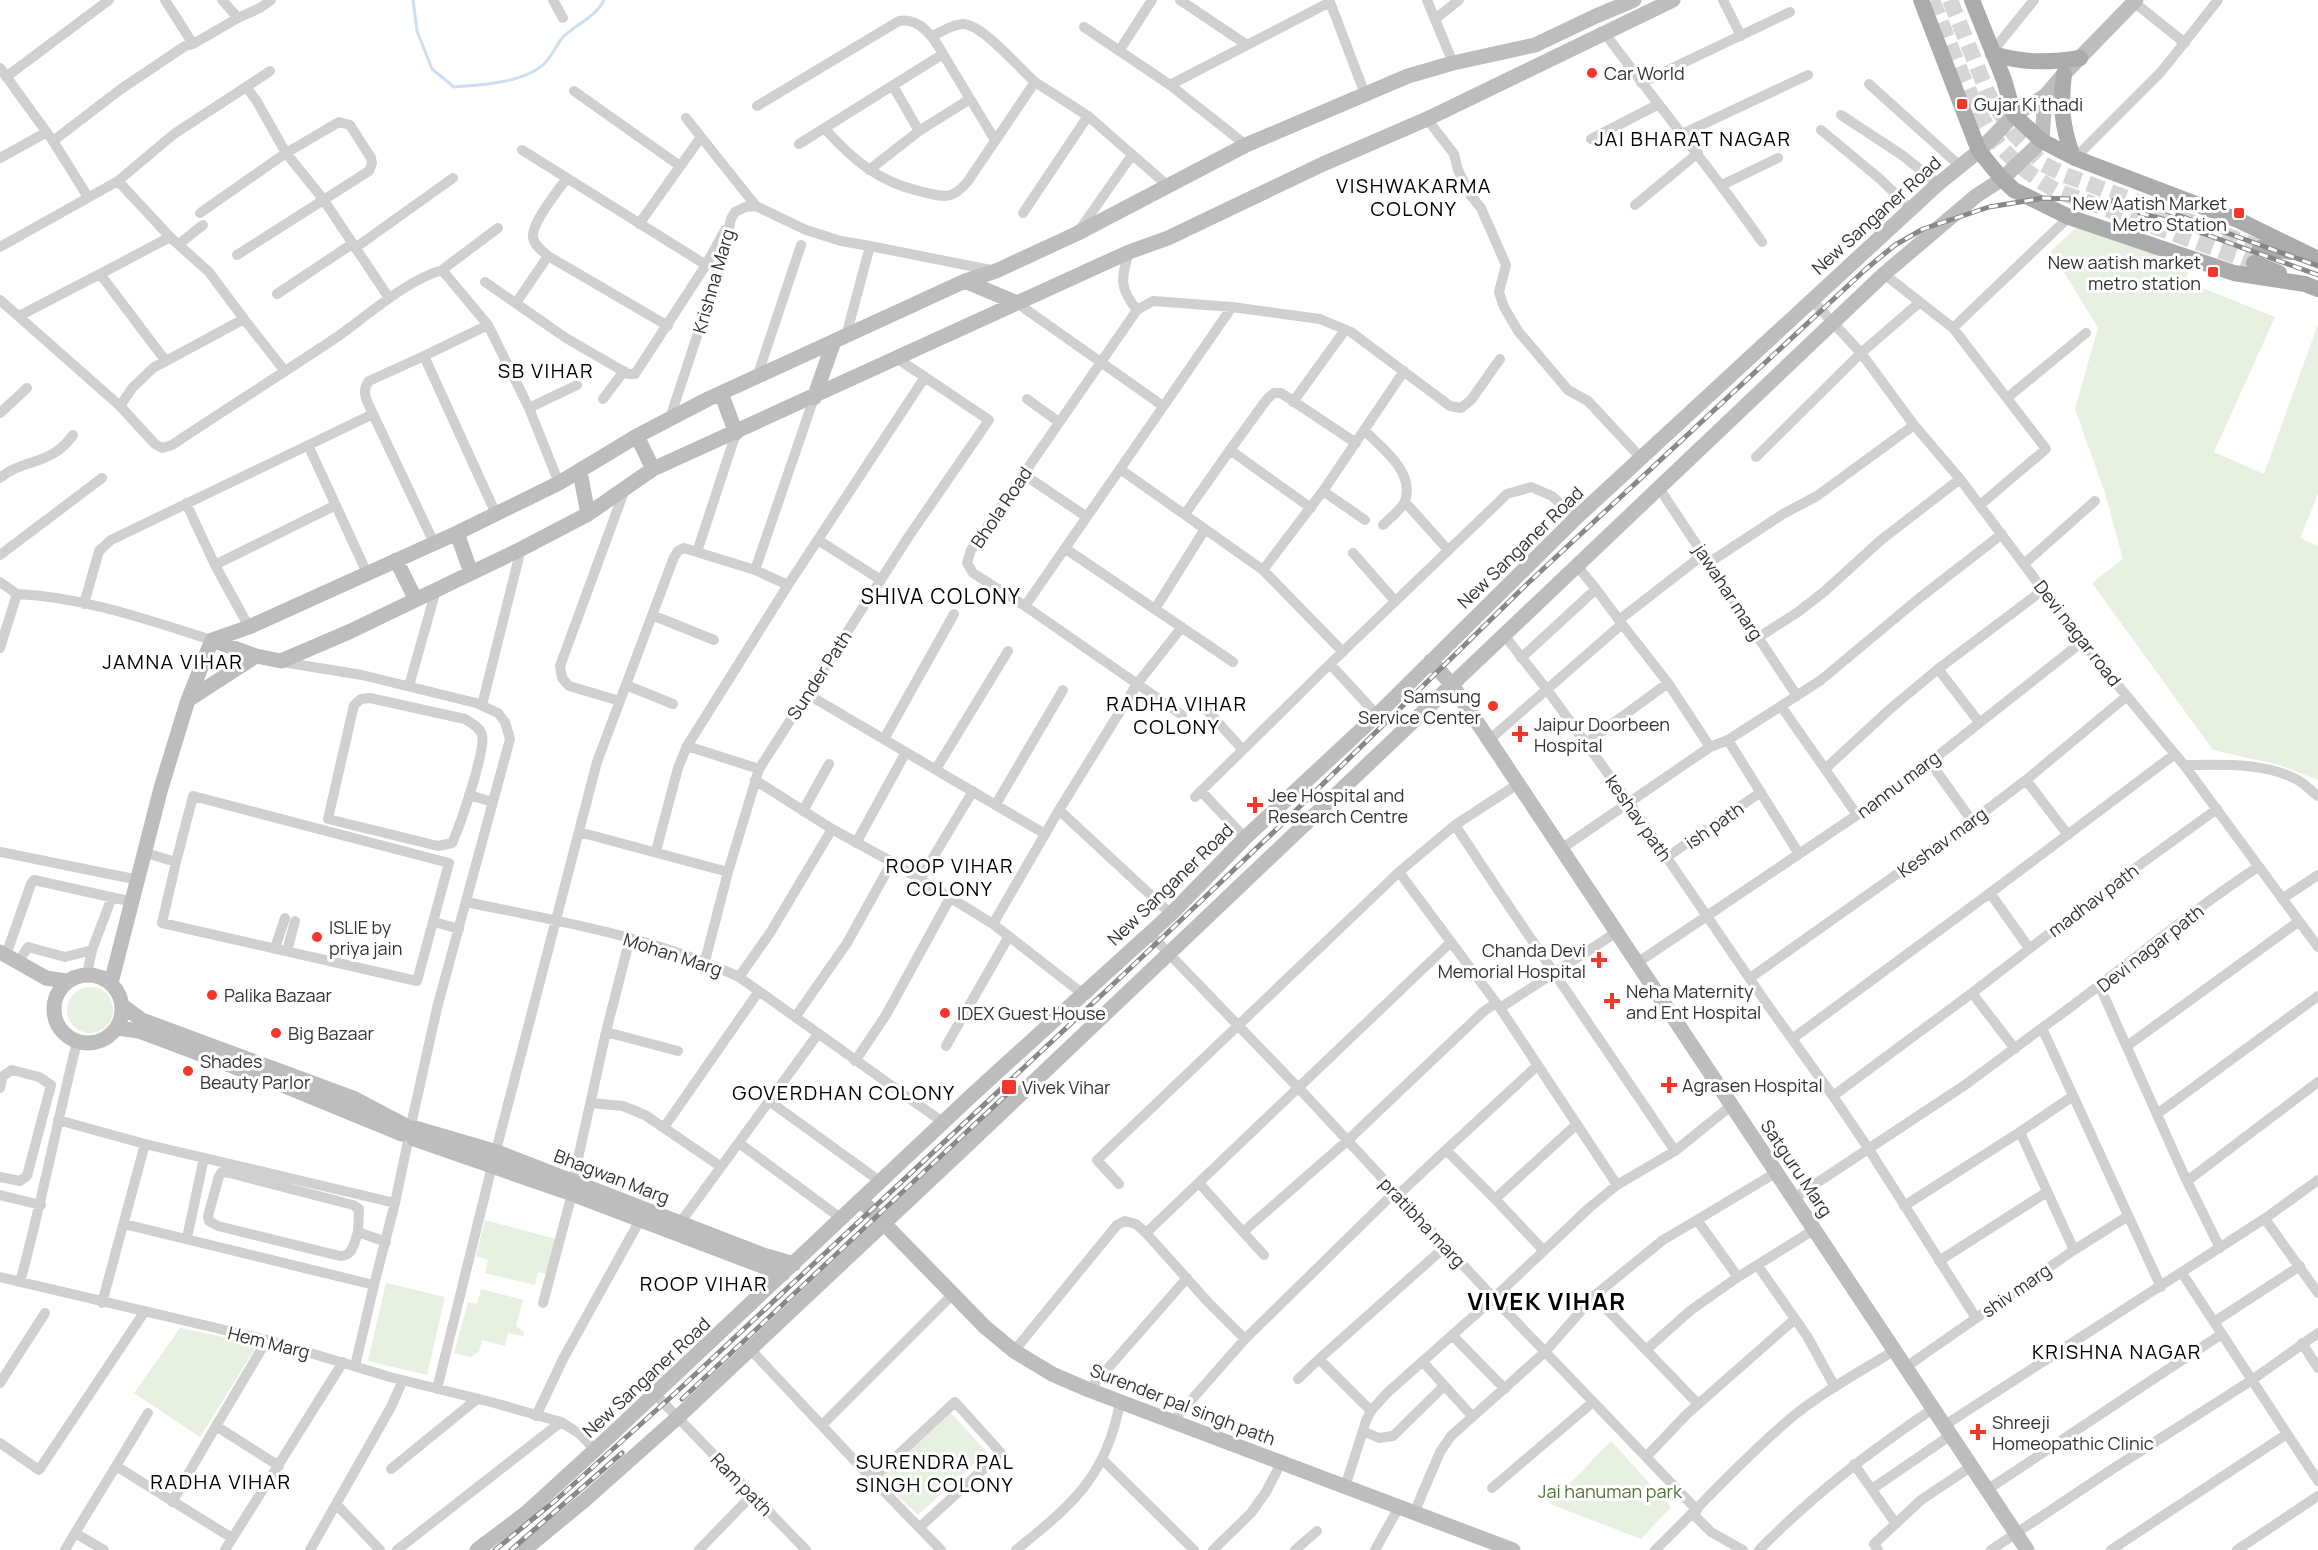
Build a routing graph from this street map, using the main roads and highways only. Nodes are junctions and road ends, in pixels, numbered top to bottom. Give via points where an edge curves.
1 (1921, 0) edge
2 (1972, 0) edge
3 (1992, 53) junction
4 (2080, 58) road end
5 (2064, 74) road end
6 (2074, 158) junction
7 (2312, 256) edge
8 (2311, 286) edge

1 - 8 main road via 1979,151 2014,190 2069,217 2234,273
2 - 3 main road
3 - 4 main road via 2030,62
3 - 6 main road via 2014,115 2042,141
5 - 6 main road via 2061,114
6 - 7 main road via 2238,220
7 - 8 main road via 2257,256

